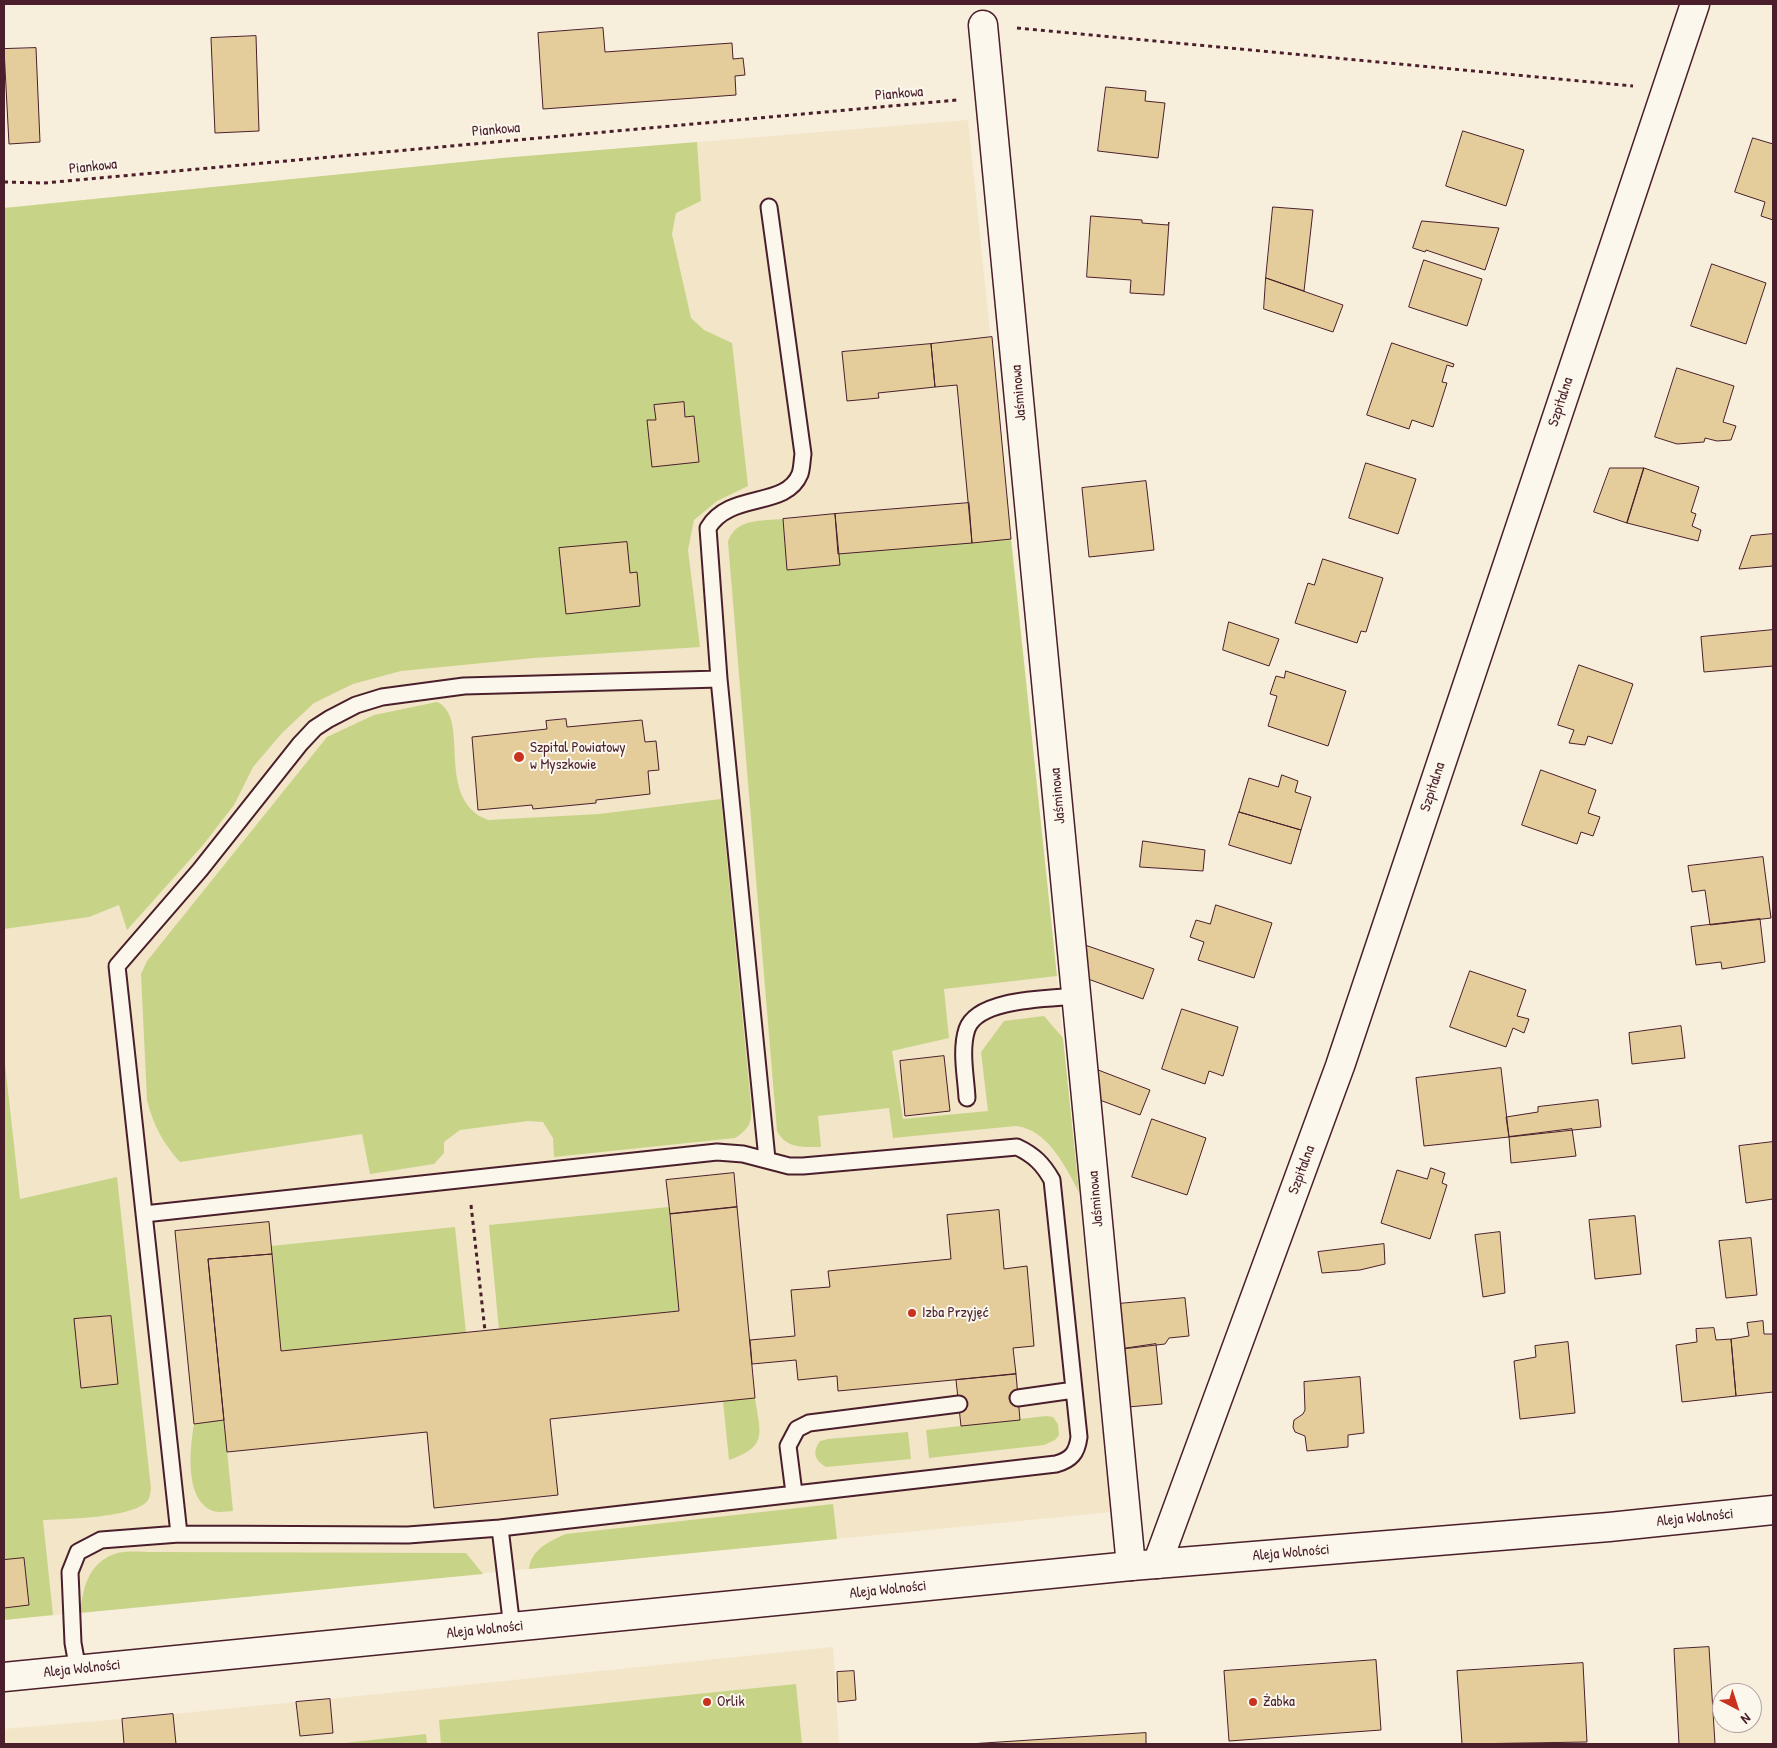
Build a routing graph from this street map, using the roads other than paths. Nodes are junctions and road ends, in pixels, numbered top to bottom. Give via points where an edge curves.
1 (1696, 4) edge
2 (983, 25) road end
3 (769, 208) dead end
4 (719, 679) junction
5 (1077, 996) junction
6 (968, 1098) dead end
7 (767, 1160) junction
8 (144, 1214) junction
9 (1074, 1390) junction
10 (1018, 1398) dead end
11 (959, 1404) dead end
12 (794, 1494) junction
13 (1773, 1510) edge
14 (500, 1528) junction
15 (179, 1534) junction
16 (1144, 1565) junction
17 (512, 1628) junction
18 (78, 1670) junction
19 (4, 1677) edge

1 - 16 street, Szpitalna via 1340,1066
2 - 5 street, Jaśminowa
3 - 4 lane via 803,454 800,474 791,485 774,496 724,510 708,528
4 - 7 lane
4 - 8 lane via 464,686 382,697 356,705 315,728 117,966
5 - 6 lane via 1007,1004 988,1008 976,1015 968,1028 965,1043
5 - 16 street, Jaśminowa
7 - 8 lane via 718,1152
7 - 9 lane via 803,1166 1001,1147 1017,1147 1031,1154 1045,1167 1052,1180
8 - 15 lane
9 - 10 lane
9 - 12 lane via 1078,1448 1065,1462
11 - 12 lane via 809,1423 797,1428 788,1446
12 - 14 lane
13 - 16 street, Aleja Wolności
14 - 15 lane via 408,1535
14 - 17 lane
15 - 18 lane via 101,1540 78,1552 70,1572 73,1643
16 - 17 street, Aleja Wolności
17 - 18 street, Aleja Wolności
18 - 19 street, Aleja Wolności

